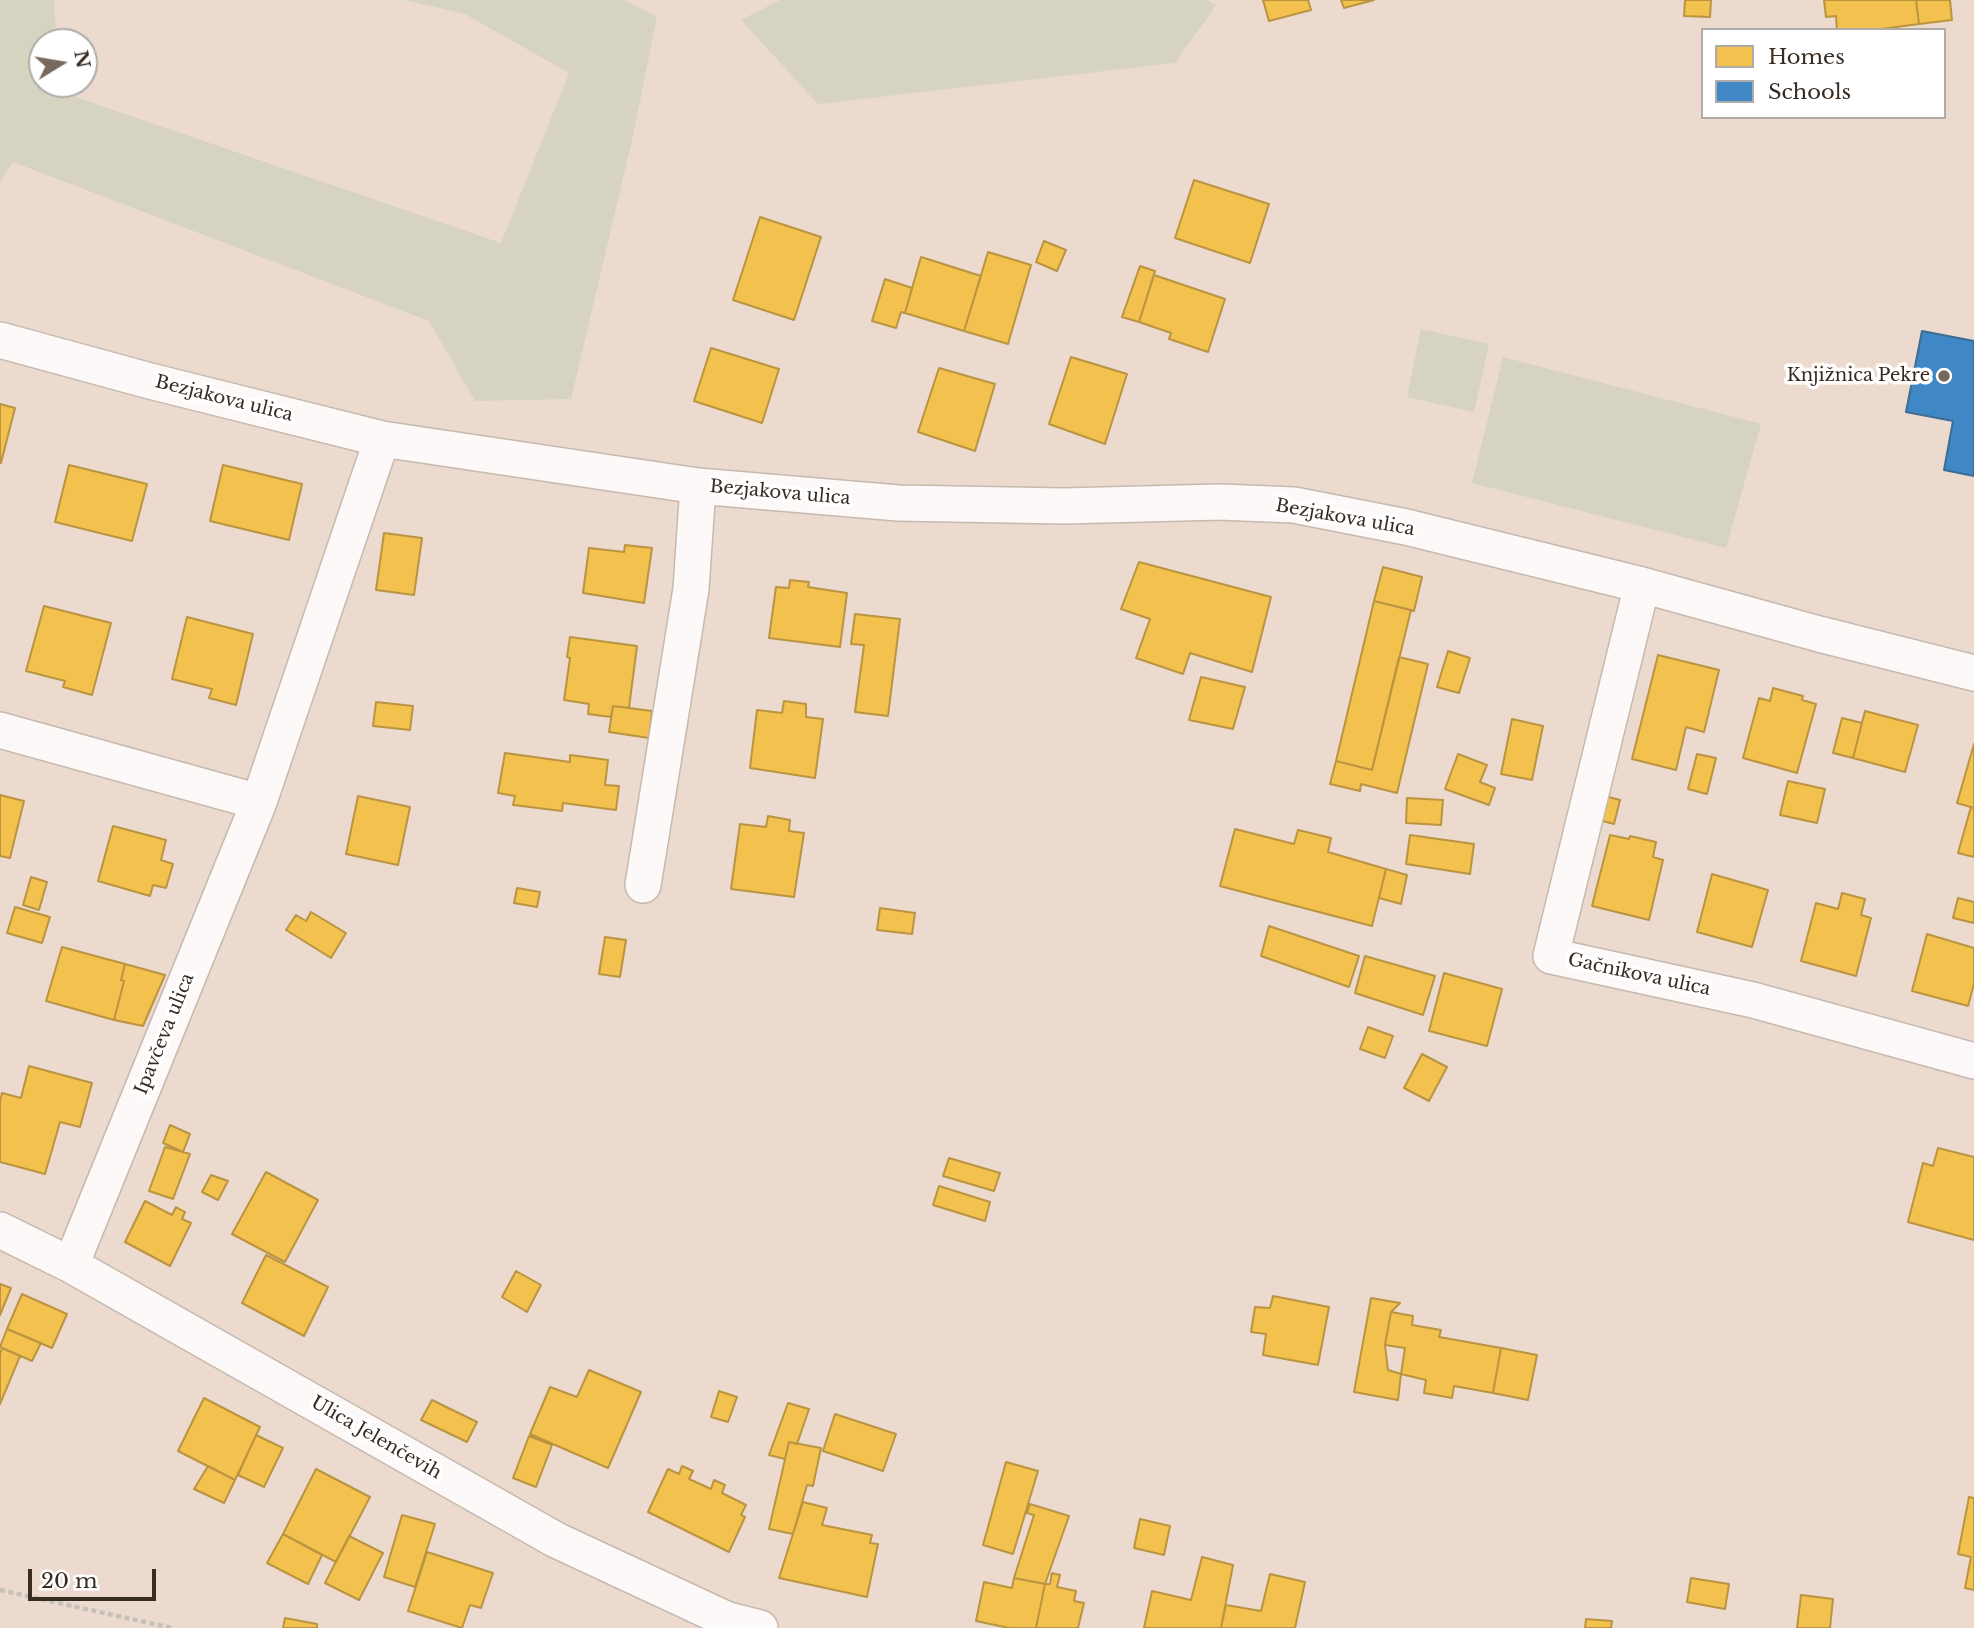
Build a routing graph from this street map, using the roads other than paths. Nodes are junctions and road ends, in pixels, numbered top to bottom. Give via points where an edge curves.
1 (0, 340) edge
2 (382, 439) junction
3 (698, 486) junction
4 (1642, 584) junction
5 (1974, 673) edge
6 (0, 730) edge
7 (258, 802) junction
8 (643, 885) dead end
9 (1974, 1061) edge
10 (0, 1230) edge
11 (71, 1265) junction
12 (760, 1628) edge

1 - 2 street, Bezjakova ulica
2 - 3 street, Bezjakova ulica
2 - 7 street, Ipavčeva ulica
3 - 4 street, Bezjakova ulica via 898,503 1294,505
3 - 8 street, Bezjakova ulica via 691,589
4 - 5 street, Bezjakova ulica
4 - 9 street, Gačnikova ulica via 1551,956 1753,1000
6 - 7 street
7 - 11 street, Ipavčeva ulica
10 - 11 street, Ulica Jelenčevih
11 - 12 street, Ulica Jelenčevih via 556,1540 727,1620

